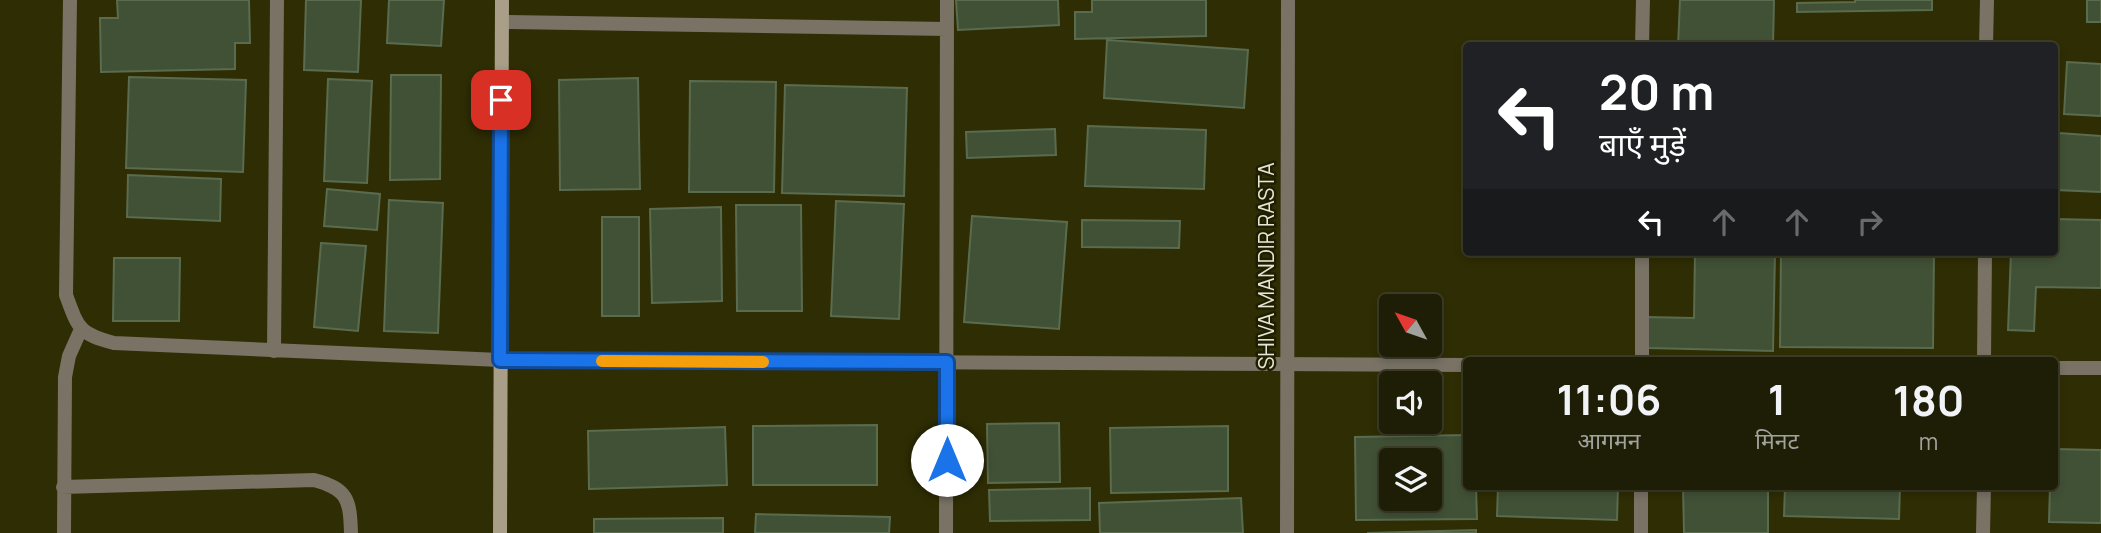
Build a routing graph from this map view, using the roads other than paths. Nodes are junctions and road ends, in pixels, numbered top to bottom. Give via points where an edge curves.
1 (70, 0) edge
2 (277, 0) edge
3 (502, 0) edge
4 (947, 0) edge
5 (1288, 0) edge
6 (1643, 0) edge
7 (1987, 0) edge
8 (502, 22) junction
9 (947, 29) junction
10 (1642, 42) edge
11 (1986, 42) edge
12 (1642, 256) edge
13 (1985, 256) edge
14 (81, 329) junction
15 (274, 351) junction
16 (1642, 357) edge
17 (1984, 357) edge
18 (500, 360) junction
19 (947, 362) junction
20 (1287, 364) junction
21 (1463, 365) edge
22 (2058, 368) edge
23 (2101, 368) edge
24 (64, 487) junction
25 (1641, 490) edge
26 (1984, 490) edge
27 (64, 533) edge
28 (351, 533) edge
29 (500, 533) edge
30 (946, 533) edge
31 (1287, 533) edge
32 (1641, 533) edge
33 (1983, 533) edge

1 - 14 street via 66,296
2 - 15 street
3 - 8 street
4 - 9 street
5 - 20 street, SHIVA MANDIR RASTA
6 - 10 street
7 - 11 street
8 - 9 street
8 - 18 street
9 - 19 street
12 - 16 street
13 - 17 street
14 - 15 street via 93,338 114,343
14 - 24 street via 65,377
15 - 18 street
18 - 19 street
18 - 29 street
19 - 20 street
19 - 30 street
20 - 21 street
20 - 31 street, SHIVA MANDIR RASTA
22 - 23 street
24 - 27 street
24 - 28 street via 314,480 344,494
25 - 32 street
26 - 33 street

